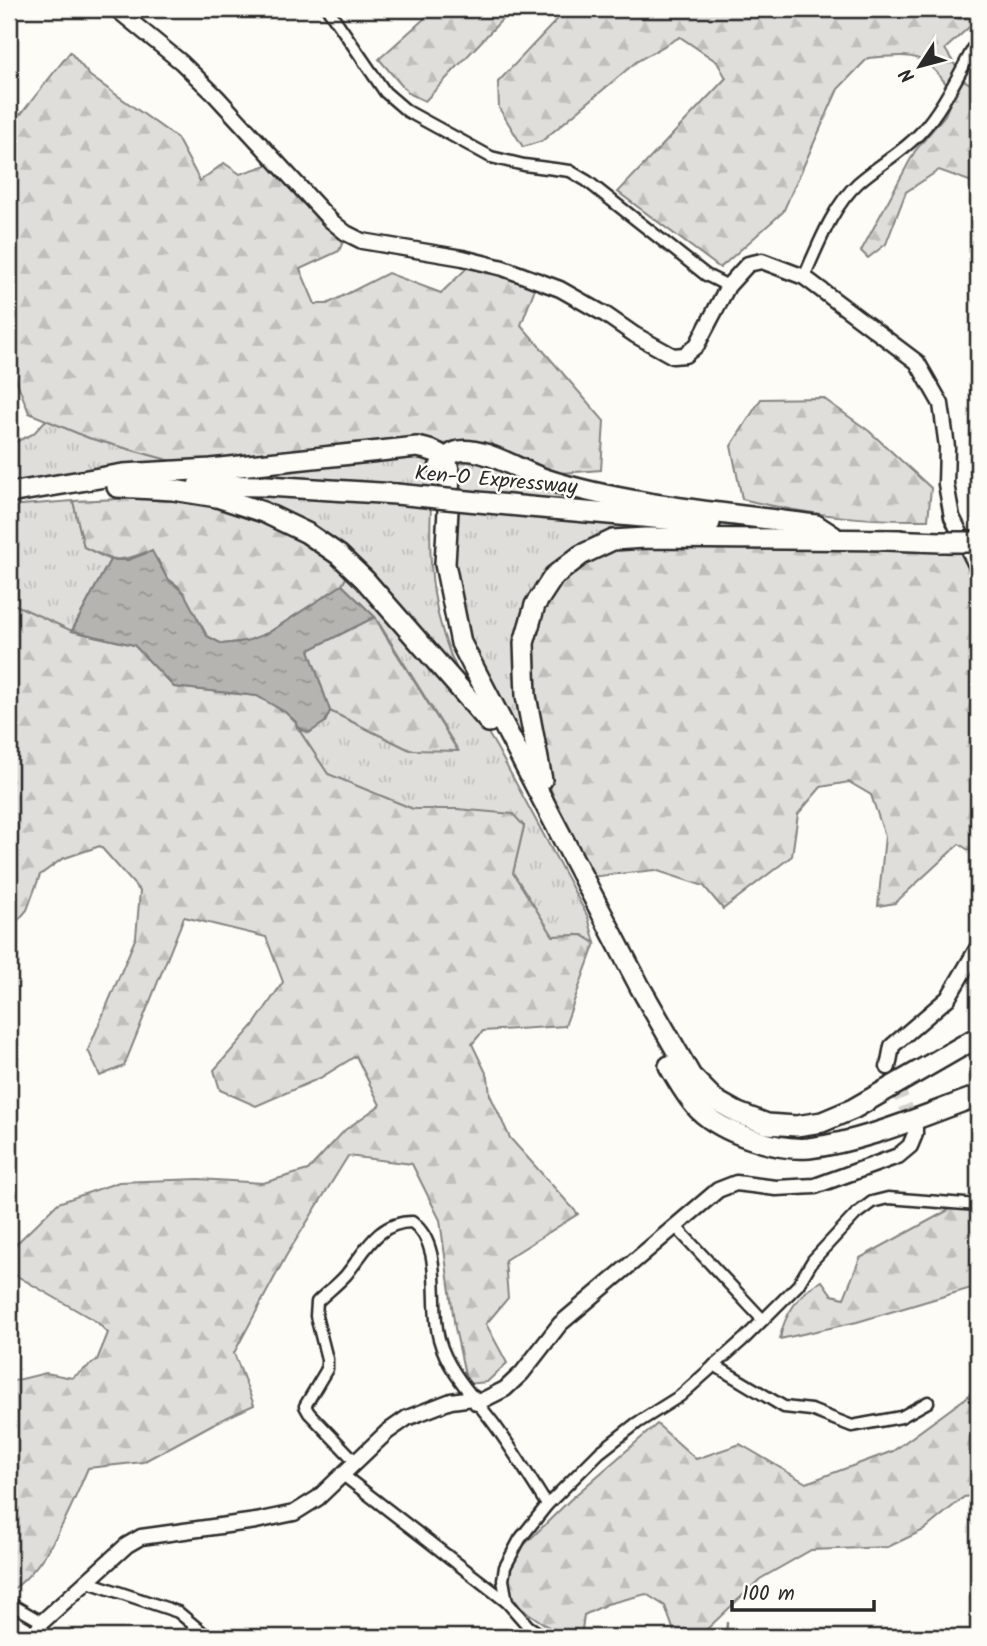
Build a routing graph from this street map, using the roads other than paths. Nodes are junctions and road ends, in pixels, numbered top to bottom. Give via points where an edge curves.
1 (116, 9) edge
2 (328, 9) edge
3 (978, 40) edge
4 (804, 277) junction
5 (729, 286) junction
6 (445, 460) junction
7 (117, 487) junction
8 (9, 494) edge
9 (833, 536) junction
10 (900, 540) junction
11 (978, 542) edge
12 (978, 569) edge
13 (488, 722) junction
14 (555, 822) junction
15 (978, 947) edge
16 (978, 1037) edge
17 (888, 1067) dead end
18 (978, 1096) edge
19 (915, 1128) dead end
20 (978, 1205) edge
21 (676, 1227) junction
22 (762, 1320) junction
23 (714, 1365) junction
24 (475, 1401) junction
25 (928, 1402) dead end
26 (356, 1462) junction
27 (343, 1475) junction
28 (547, 1505) junction
29 (85, 1581) junction
30 (507, 1602) junction
31 (9, 1603) edge
32 (42, 1622) junction
33 (34, 1637) edge
34 (208, 1637) edge
35 (544, 1637) edge

1 - 5 street via 199,79 346,233 526,276 560,289 673,356 685,355 697,345
2 - 5 street via 384,92 407,111 491,157 570,171 706,275
3 - 4 street via 920,133 847,195
4 - 5 street via 762,261 748,264
4 - 12 street via 917,362 940,404 953,517
6 - 8 highway via 438,452 417,447 123,474
6 - 9 highway via 458,451 478,452 581,490 816,525
6 - 13 highway via 439,467 437,485 436,568 448,641
6 - 14 highway via 450,474 445,564 461,643
7 - 8 highway, Ken-O Expressway
7 - 9 highway, Ken-O Expressway, bridge via 267,486 396,494
7 - 13 highway via 217,497 307,533 365,579
9 - 10 highway, Ken-O Expressway
10 - 11 highway, Ken-O Expressway, bridge
10 - 14 highway via 613,540 581,555 554,576 535,605 524,643 537,763
13 - 18 highway via 630,994 699,1110 748,1138 808,1148 861,1136
14 - 16 highway via 679,1057 715,1100 738,1113 767,1124 822,1122 853,1110
15 - 17 street via 948,999 892,1046
19 - 21 street via 910,1146 898,1156 815,1186 737,1183 705,1199
20 - 22 street via 888,1198 872,1202 813,1260 798,1285
21 - 22 street
21 - 24 street via 561,1324 505,1389
22 - 23 street
23 - 25 street via 784,1407 811,1410 852,1426 901,1418
23 - 28 street via 680,1396 600,1452
24 - 26 street via 452,1401 407,1418
24 - 26 street via 444,1355 438,1336 434,1267 427,1238 412,1222 383,1230 317,1302 327,1369 305,1406
24 - 28 street
26 - 27 street
27 - 29 street via 294,1513 141,1537
27 - 30 street
28 - 30 street via 505,1567
29 - 32 street
29 - 34 street via 178,1612
30 - 35 street
31 - 32 street
32 - 33 street

